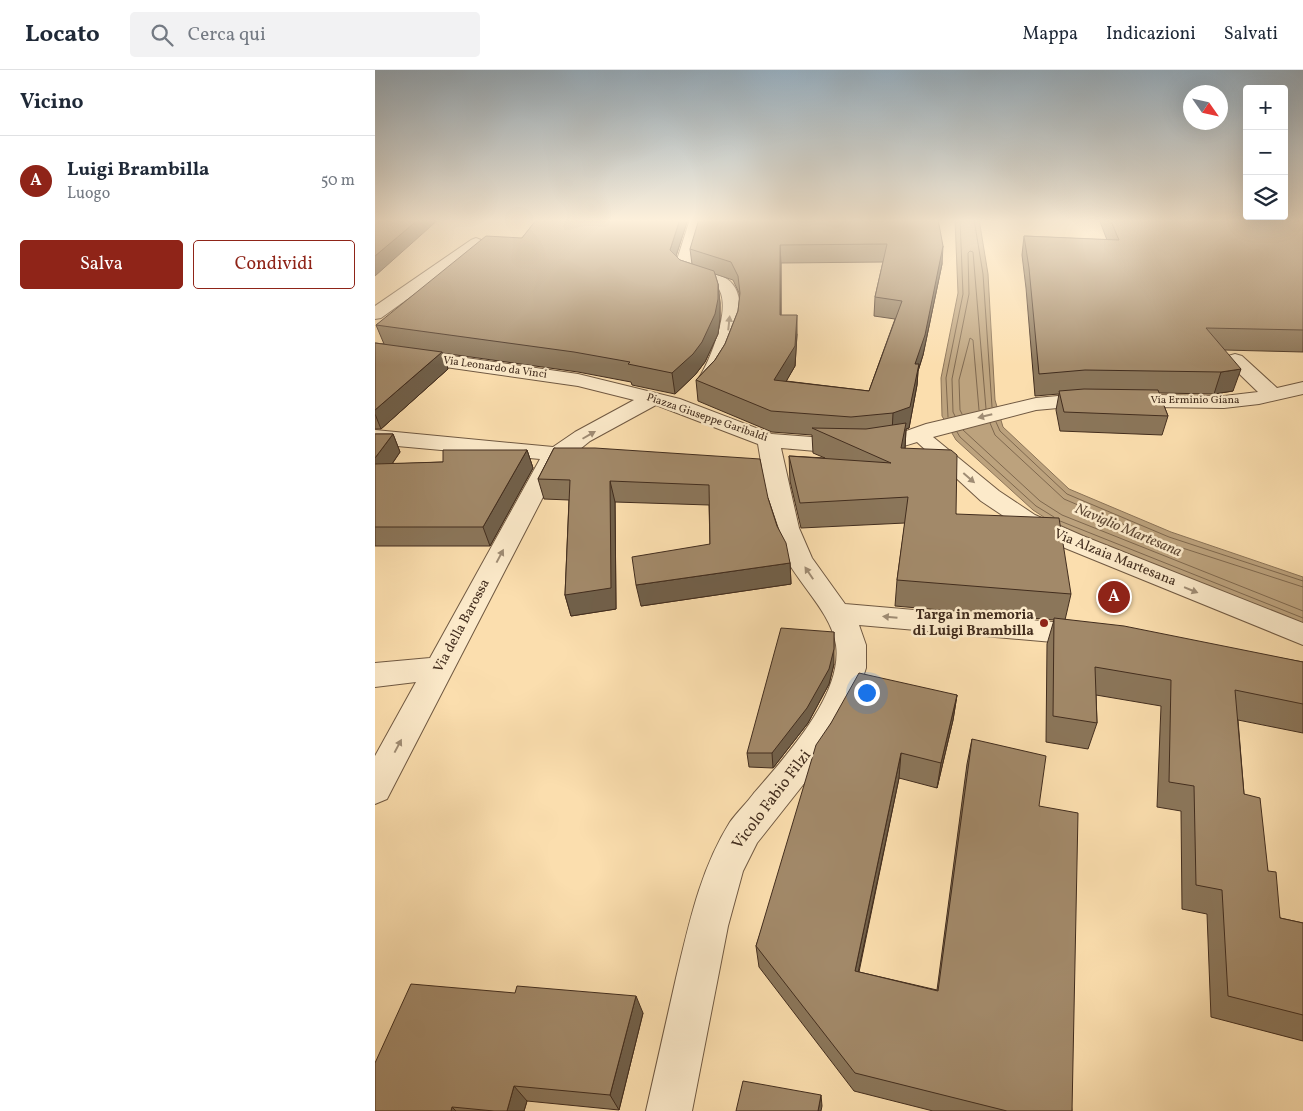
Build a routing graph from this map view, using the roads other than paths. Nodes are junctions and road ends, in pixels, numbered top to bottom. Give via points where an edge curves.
1 (441, 268) edge
2 (681, 268) edge
3 (375, 314) edge
4 (375, 352) edge
5 (1235, 360) edge
6 (585, 382) joint
7 (1303, 388) edge
8 (690, 395) junction
9 (1273, 395) junction
10 (653, 398) junction
11 (919, 435) junction
12 (375, 437) edge
13 (768, 440) junction
14 (554, 458) junction
15 (837, 613) junction
16 (1303, 635) edge
17 (1115, 639) edge
18 (439, 668) junction
19 (375, 675) edge
20 (375, 789) edge
21 (669, 1111) edge

1 - 3 street
8 -> 2 street via 710,376 720,359 728,333 729,294 725,285 688,274
4 - 6 street, Via Leonardo da Vinci
5 - 9 street
6 - 10 street, Piazza Giuseppe Garibaldi
7 - 9 street, Via Erminio Giana
8 - 10 street, Piazza Giuseppe Garibaldi
8 - 13 street, Piazza Giuseppe Garibaldi
9 -> 11 street, Via Erminio Giana via 1224,402 1080,400 1026,406
14 -> 10 street
11 - 13 street, Piazza Giuseppe Garibaldi via 863,447
11 -> 16 street, Via Alzaia Martesana via 990,496 1026,520
12 - 14 street
15 -> 13 street, Vicolo Fabio Filzi via 807,572 791,539
18 -> 14 street, Via della Barossa
17 -> 15 street
15 - 21 street, Vicolo Fabio Filzi via 849,635 851,668 825,726 802,761 734,847 720,879
18 - 19 street
20 -> 18 street, Via della Barossa

